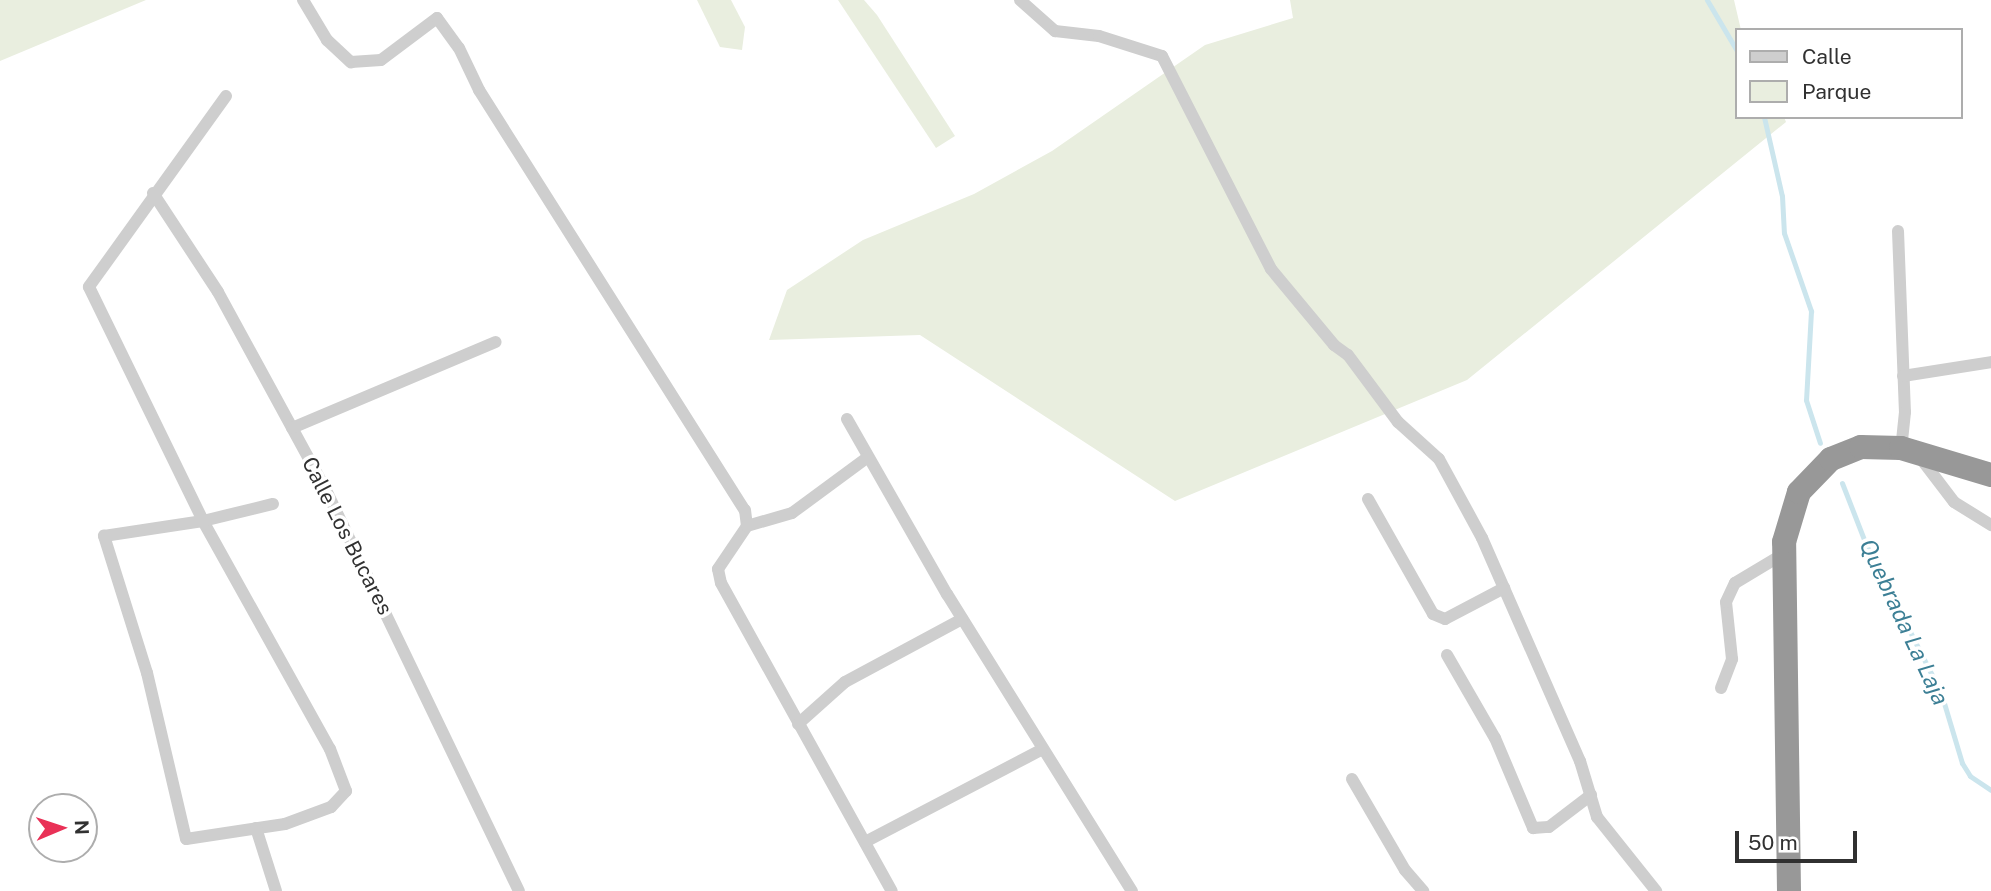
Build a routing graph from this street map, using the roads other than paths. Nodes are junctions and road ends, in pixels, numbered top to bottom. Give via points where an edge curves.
1 (303, 0) edge
2 (1020, 0) edge
3 (226, 96) dead end
4 (153, 193) junction
5 (1898, 231) dead end
6 (496, 342) dead end
7 (1991, 362) edge
8 (1903, 376) junction
9 (847, 419) dead end
10 (292, 428) junction
11 (1909, 451) junction
12 (868, 457) junction
13 (1991, 475) edge
14 (1368, 499) dead end
15 (273, 504) dead end
16 (203, 520) junction
17 (1991, 525) edge
18 (747, 526) junction
19 (1785, 553) junction
20 (1504, 588) junction
21 (962, 619) junction
22 (1447, 655) dead end
23 (1721, 688) dead end
24 (798, 724) junction
25 (1041, 750) junction
26 (1352, 779) dead end
27 (1591, 796) junction
28 (256, 828) junction
29 (865, 842) junction
30 (276, 891) edge
31 (519, 891) edge
32 (892, 891) edge
33 (1132, 891) edge
34 (1423, 891) edge
35 (1656, 891) edge
36 (1788, 891) edge

1 - 18 street via 327,40 351,62 381,60 438,18 744,509
2 - 20 street via 1055,31 1099,36 1162,56 1226,174 1254,244 1398,422 1439,459
3 - 4 street
4 - 10 street, Calle Los Bucares via 218,292
4 - 16 street via 89,287
5 - 8 street
6 - 10 street
7 - 8 street
8 - 11 street
9 - 12 street
10 - 31 street, Calle Los Bucares
11 - 13 highway
11 - 17 street via 1954,502
11 - 19 highway via 1844,450 1819,468 1792,507
12 - 18 street via 792,513
12 - 21 street
14 - 20 street via 1433,614 1445,619
15 - 16 street
16 - 28 street via 318,726 346,791 331,807 285,824
16 - 28 street via 104,536 147,673 186,839
18 - 24 street via 719,569 721,583
19 - 23 street via 1735,583 1726,602 1732,659
19 - 36 highway
20 - 27 street
21 - 24 street via 845,682
21 - 25 street
22 - 27 street via 1494,738 1533,828 1549,827
24 - 29 street
25 - 29 street
25 - 33 street
26 - 34 street via 1405,870
27 - 35 street via 1597,817
28 - 30 street
29 - 32 street

